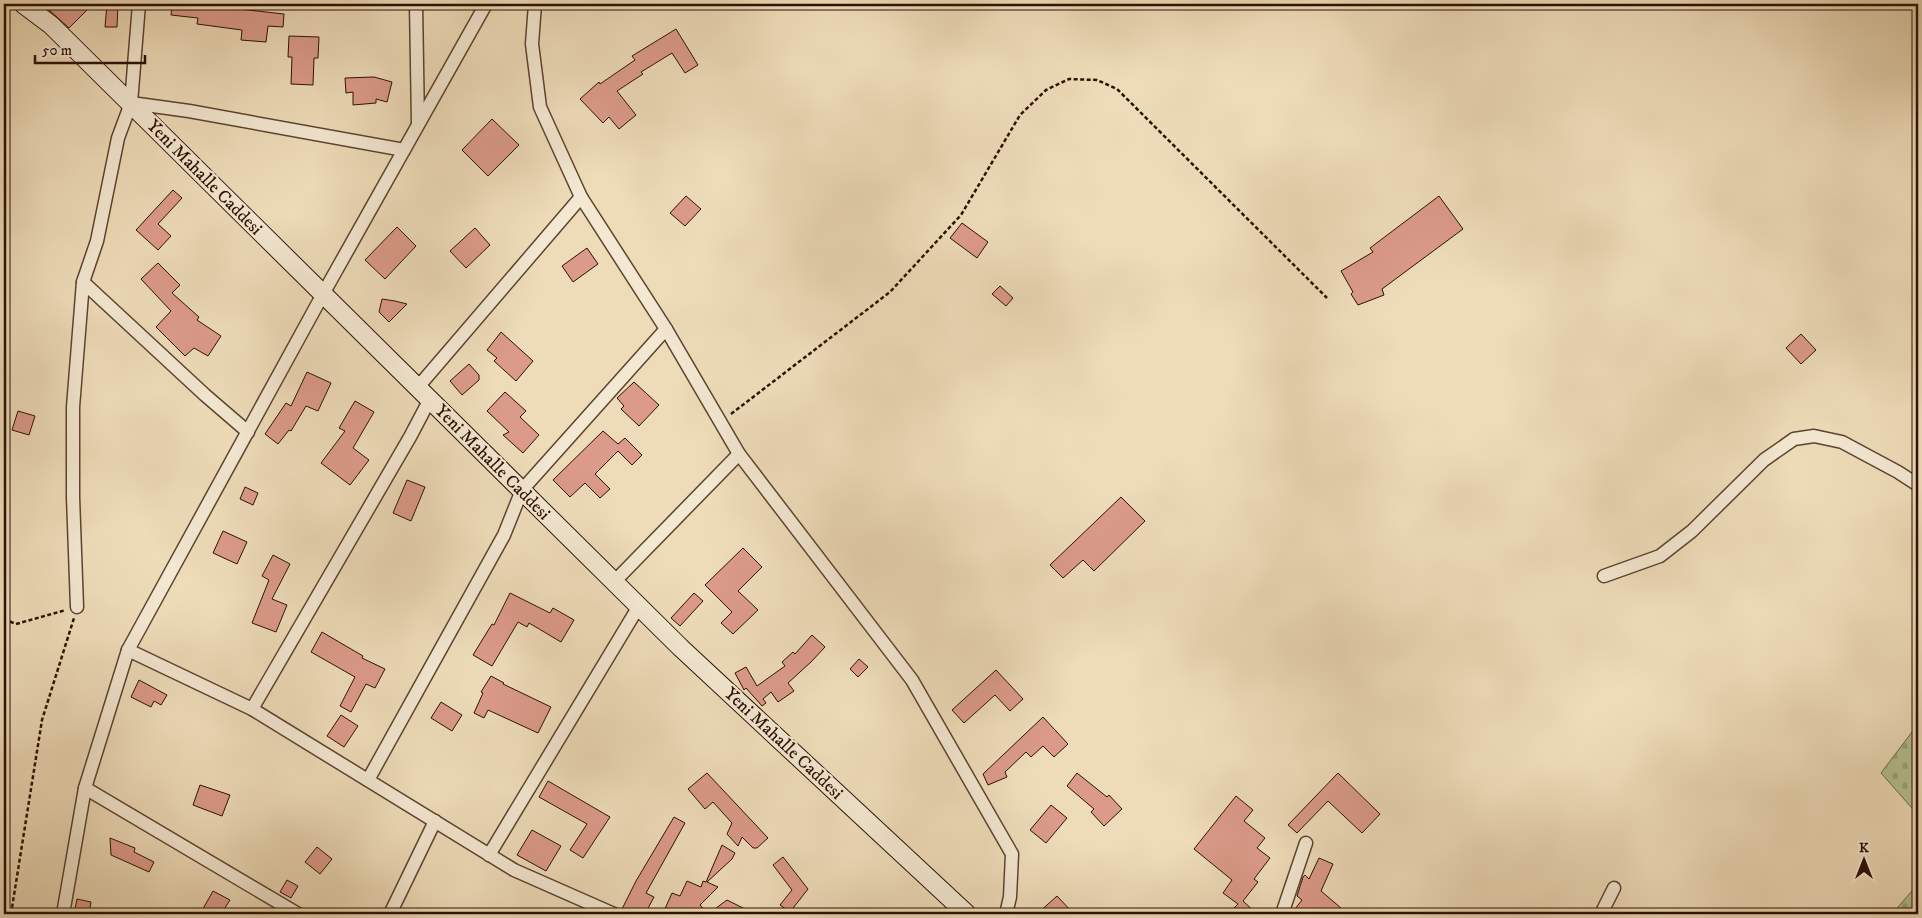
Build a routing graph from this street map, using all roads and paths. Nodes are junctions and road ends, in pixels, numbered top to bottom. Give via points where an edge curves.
1 (24, 4) edge
2 (139, 4) edge
3 (416, 4) edge
4 (486, 4) edge
5 (535, 4) edge
6 (130, 103) junction
7 (418, 124) junction
8 (404, 150) junction
9 (581, 197) junction
10 (83, 282) junction
11 (323, 294) junction
12 (1327, 298) dead end
13 (666, 329) junction
14 (424, 393) junction
15 (720, 422) junction
16 (248, 432) junction
17 (738, 454) junction
18 (1918, 485) edge
19 (522, 490) junction
20 (1604, 576) dead end
21 (614, 582) junction
22 (639, 606) junction
23 (77, 607) junction
24 (4, 619) edge
25 (128, 650) junction
26 (252, 709) junction
27 (368, 780) junction
28 (85, 788) junction
29 (435, 821) junction
30 (1306, 842) dead end
31 (489, 855) junction
32 (1614, 888) dead end
33 (11, 914) edge
34 (63, 914) edge
35 (298, 914) edge
36 (390, 914) edge
37 (614, 914) edge
38 (967, 914) edge
39 (1006, 914) edge
40 (1282, 914) edge
41 (1601, 914) edge

1 - 6 street, Yeni Mahalle Caddesi via 52,25
2 - 6 street
3 - 7 street
4 - 7 street
5 - 9 street via 532,44 540,107
6 - 8 street
6 - 10 street via 118,138 97,240
6 - 11 street, Yeni Mahalle Caddesi
7 - 8 street
8 - 11 street
9 - 13 street
9 - 14 street
10 - 16 street
10 - 23 street via 73,407
11 - 14 street, Yeni Mahalle Caddesi
11 - 16 street
12 - 15 path via 1116,89 1097,80 1069,79 1046,90 1020,115 961,215 890,292
13 - 15 street
13 - 19 street
14 - 19 street, Yeni Mahalle Caddesi
14 - 26 street via 410,437
15 - 17 street
16 - 25 street
17 - 21 street
17 - 39 street via 912,680 1012,854
18 - 20 street via 1842,442 1814,436 1794,439 1764,460 1692,531 1660,556
19 - 21 street, Yeni Mahalle Caddesi
19 - 27 street via 504,535
21 - 22 street, Yeni Mahalle Caddesi
22 - 31 street
22 - 38 street, Yeni Mahalle Caddesi
23 - 24 path via 16,624
23 - 33 path via 42,720
25 - 26 street
25 - 28 street
26 - 27 street
27 - 29 street
28 - 34 street
28 - 35 street
29 - 31 street
29 - 36 street
30 - 40 street
31 - 37 street via 514,870
32 - 41 street

